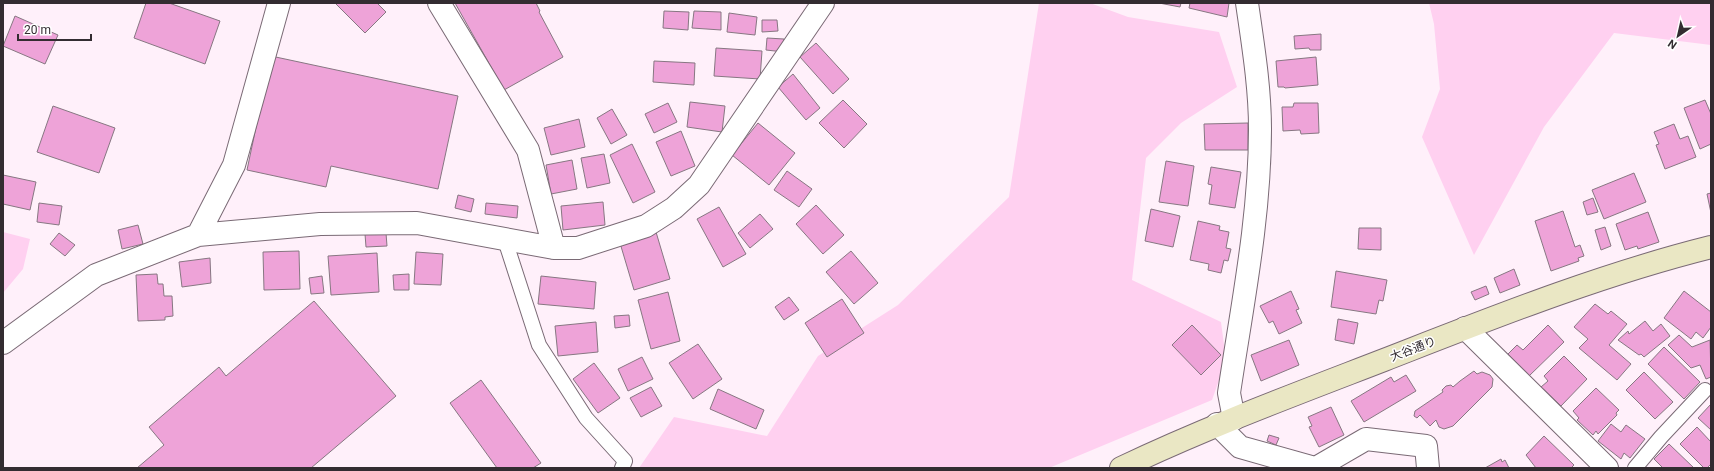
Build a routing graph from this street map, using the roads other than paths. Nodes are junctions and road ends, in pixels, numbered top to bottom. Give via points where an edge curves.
1 (279, 3) edge
2 (439, 3) edge
3 (823, 3) edge
4 (1247, 3) edge
5 (198, 235) junction
6 (505, 240) junction
7 (1711, 247) edge
8 (554, 248) junction
9 (1465, 328) junction
10 (3, 343) edge
11 (1705, 390) dead end
12 (1226, 421) junction
13 (622, 468) edge
14 (1121, 468) edge
15 (1316, 468) edge
16 (1428, 468) edge
17 (1607, 468) edge
18 (1635, 468) edge

1 - 5 street via 234,165
2 - 8 street via 528,150
3 - 8 street via 699,185 674,208 646,226 578,248
4 - 12 street via 1258,76 1260,129 1256,212
5 - 6 street via 320,224 417,223
5 - 10 street via 96,275
6 - 8 street
6 - 13 lane via 539,345 586,418 625,461
7 - 9 street, 大谷通り via 1605,278
9 - 12 street, 大谷通り
9 - 17 street
11 - 18 lane via 1660,437
12 - 14 street, 大谷通り
12 - 15 street via 1240,447
15 - 16 street via 1366,439 1426,446

